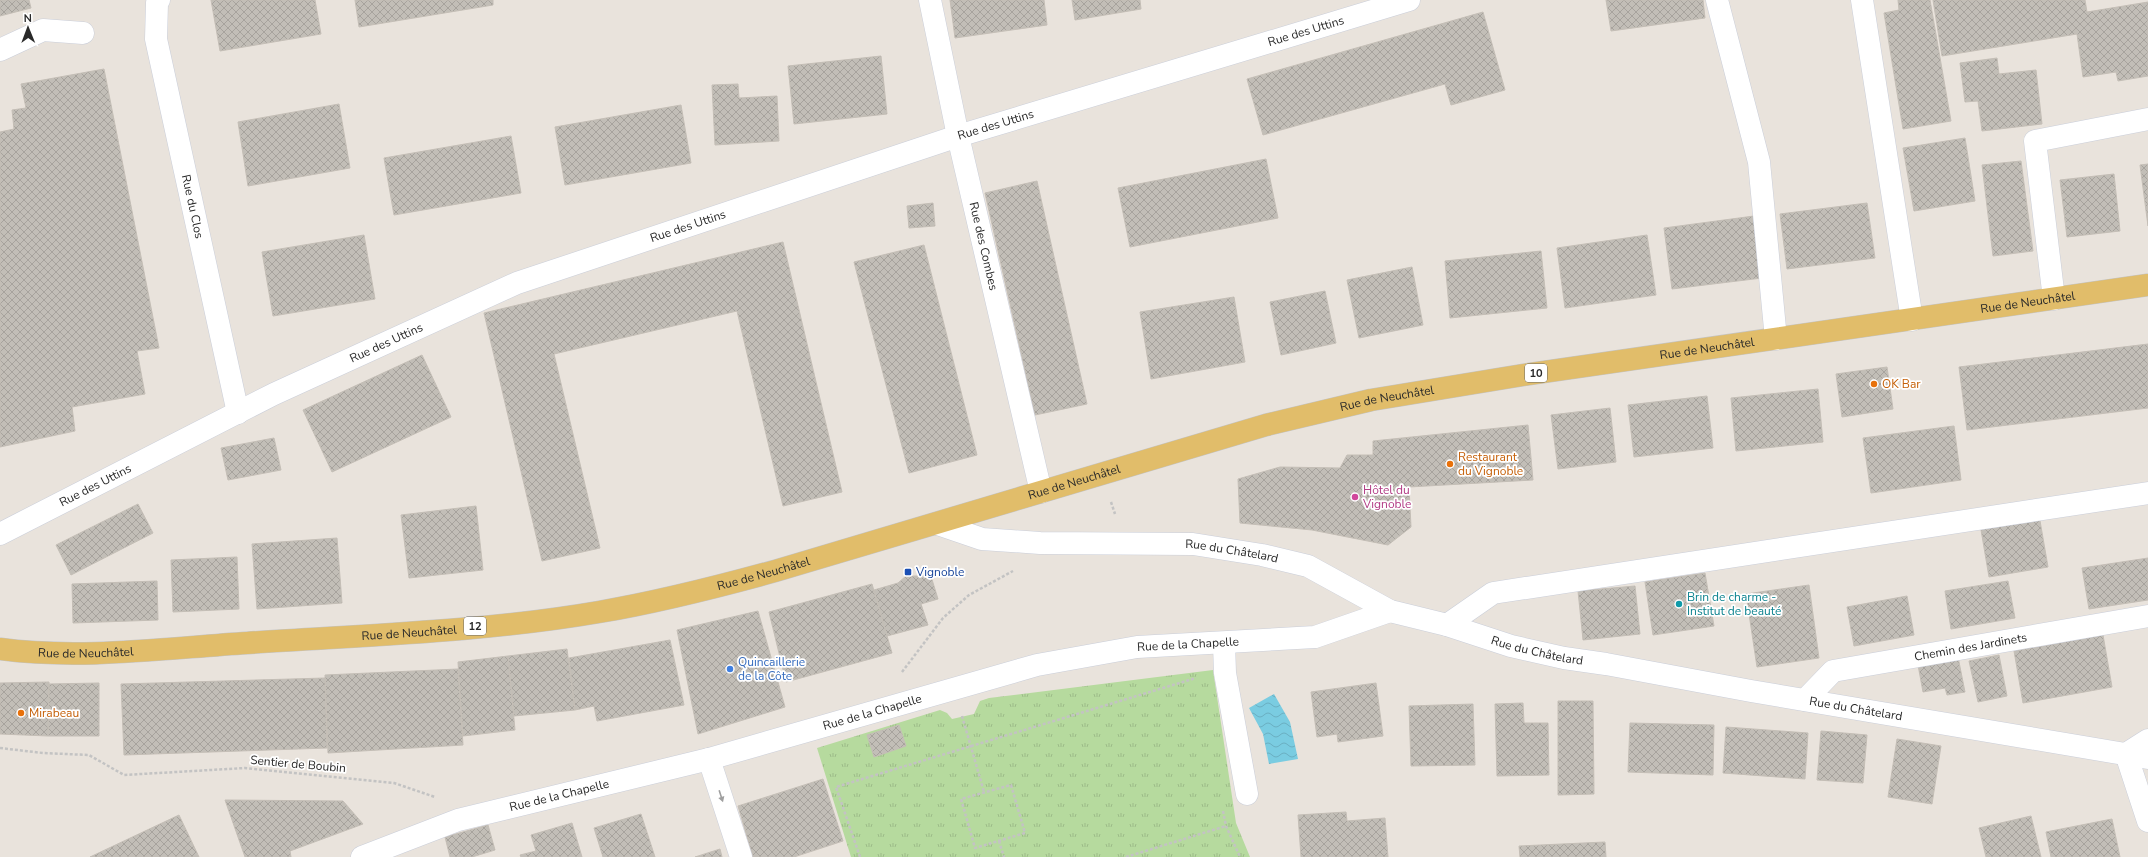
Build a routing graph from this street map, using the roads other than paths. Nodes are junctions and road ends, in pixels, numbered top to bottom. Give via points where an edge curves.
1 (159, 0) edge
2 (930, 0) edge
3 (1409, 0) edge
4 (1717, 0) edge
5 (1862, 0) edge
6 (83, 33) dead end
7 (0, 50) edge
8 (2148, 120) edge
9 (958, 136) junction
10 (2148, 285) edge
11 (2054, 299) junction
12 (1912, 320) junction
13 (1776, 339) junction
14 (238, 413) junction
15 (1041, 492) junction
16 (2148, 493) edge
17 (938, 524) junction
18 (0, 534) edge
19 (1390, 611) junction
20 (2148, 616) edge
21 (1447, 625) junction
22 (1224, 644) junction
23 (0, 650) edge
24 (1805, 700) junction
25 (2148, 740) edge
26 (2126, 754) junction
27 (2148, 758) edge
28 (709, 759) junction
29 (1248, 794) dead end
30 (2148, 821) edge
31 (362, 857) edge
32 (741, 857) edge

1 - 14 street, Rue du Clos via 156,39
2 - 9 street, Rue des Combes
3 - 9 street, Rue des Uttins
4 - 13 street via 1759,162
5 - 12 street
6 - 7 street via 43,30
8 - 11 street via 2035,141
9 - 14 street, Rue des Uttins via 517,283 296,383
9 - 15 street, Rue des Combes
10 - 11 main road, Rue de Neuchâtel / 10
11 - 12 main road, Rue de Neuchâtel / 10
12 - 13 main road, Rue de Neuchâtel / 10
13 - 15 main road, Rue de Neuchâtel / 10 via 1445,386 1371,400 1266,425
14 - 18 street, Rue des Uttins
15 - 17 main road, Rue de Neuchâtel / 10
16 - 21 street via 1493,593
17 - 19 street, Rue du Châtelard via 982,539 1040,543 1193,544 1262,555 1308,566
17 - 23 main road, Rue de Neuchâtel / 12 via 720,586 560,618 379,634 84,654
19 - 21 street, Rue du Châtelard
19 - 22 street, Rue de la Chapelle via 1315,637
20 - 24 street, Chemin des Jardinets via 1833,671
21 - 24 street, Rue du Châtelard via 1511,646 1564,658
22 - 28 street, Rue de la Chapelle via 1137,647 1037,665
22 - 29 street via 1225,673
24 - 26 street, Rue du Châtelard
25 - 26 street
26 - 27 street, Rue du Châtelard
26 - 30 street
28 - 31 street, Rue de la Chapelle via 458,820
28 -> 32 street

